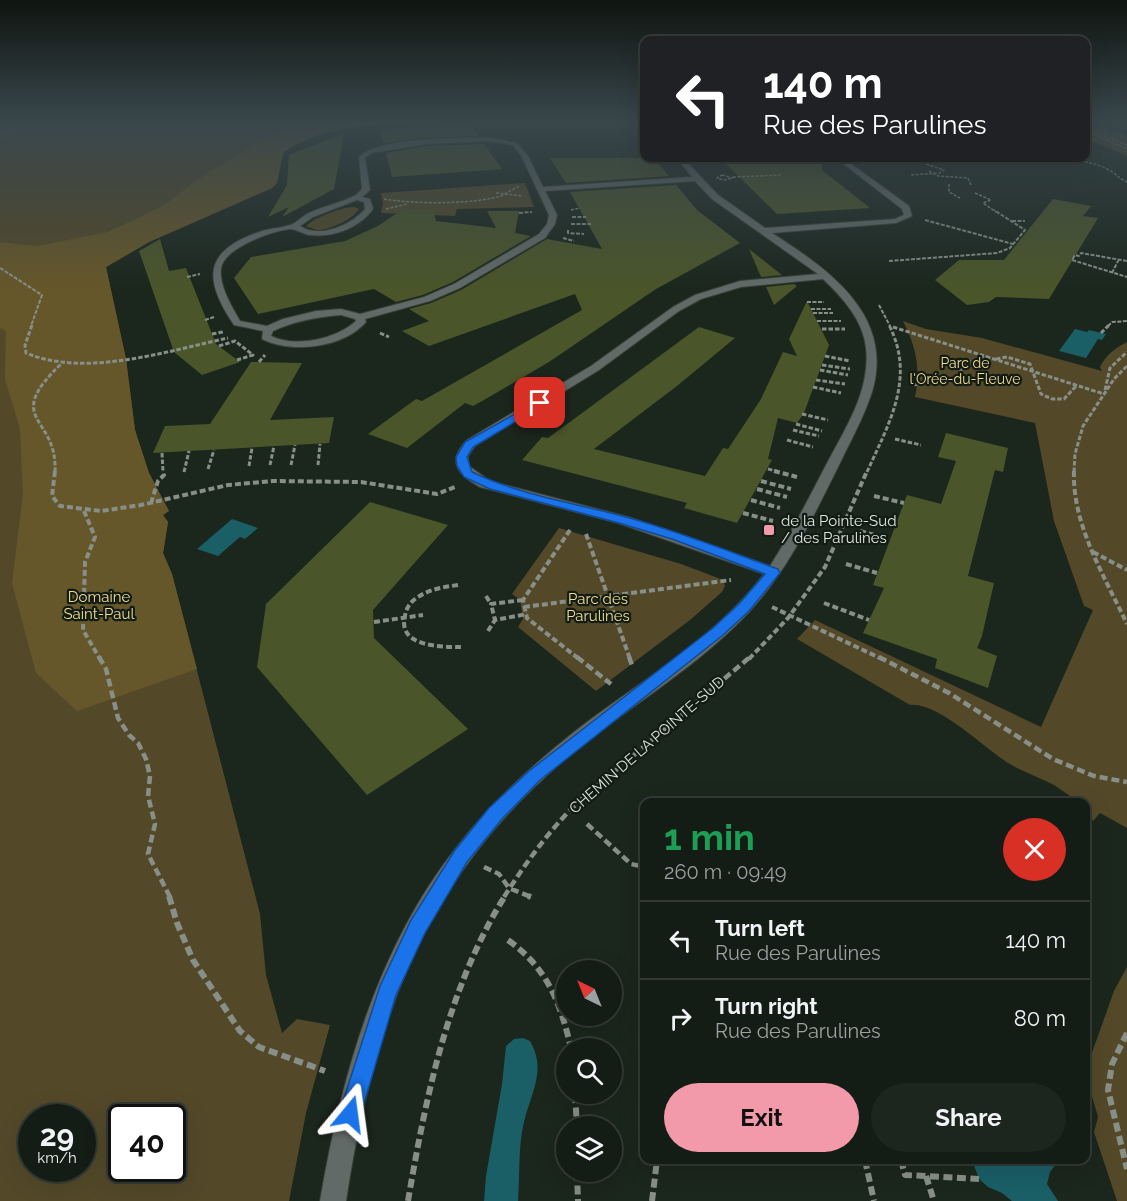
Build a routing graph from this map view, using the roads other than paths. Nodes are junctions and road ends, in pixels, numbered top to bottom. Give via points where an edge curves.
1 (366, 177) edge
2 (536, 177) edge
3 (865, 177) edge
4 (697, 179) joint
5 (541, 189) junction
6 (356, 198) junction
7 (295, 226) junction
8 (762, 231) junction
9 (825, 276) junction
10 (360, 317) junction
11 (268, 329) junction
12 (774, 573) junction
13 (333, 1201) edge

1 - 6 street via 368,186
2 - 5 street
3 - 8 street via 906,208 908,216 888,222
4 - 5 street
4 - 8 street
5 - 10 street via 553,215 542,236 442,293
6 - 7 street
6 - 7 street via 367,201 369,209 348,224 320,234 305,233
7 - 11 street via 267,231 240,244 226,253 216,268 237,322
8 - 9 street
9 - 12 street via 846,296 864,323 872,354 871,375 848,436
9 - 12 street via 740,285 688,302 595,368 471,442 462,457 468,474 485,484 623,520
10 - 11 street via 347,312 325,312
10 - 11 street via 358,326 347,333 299,344 270,340 266,337
12 - 13 street via 718,632 534,776 495,813 458,861 415,932 387,993 350,1114

